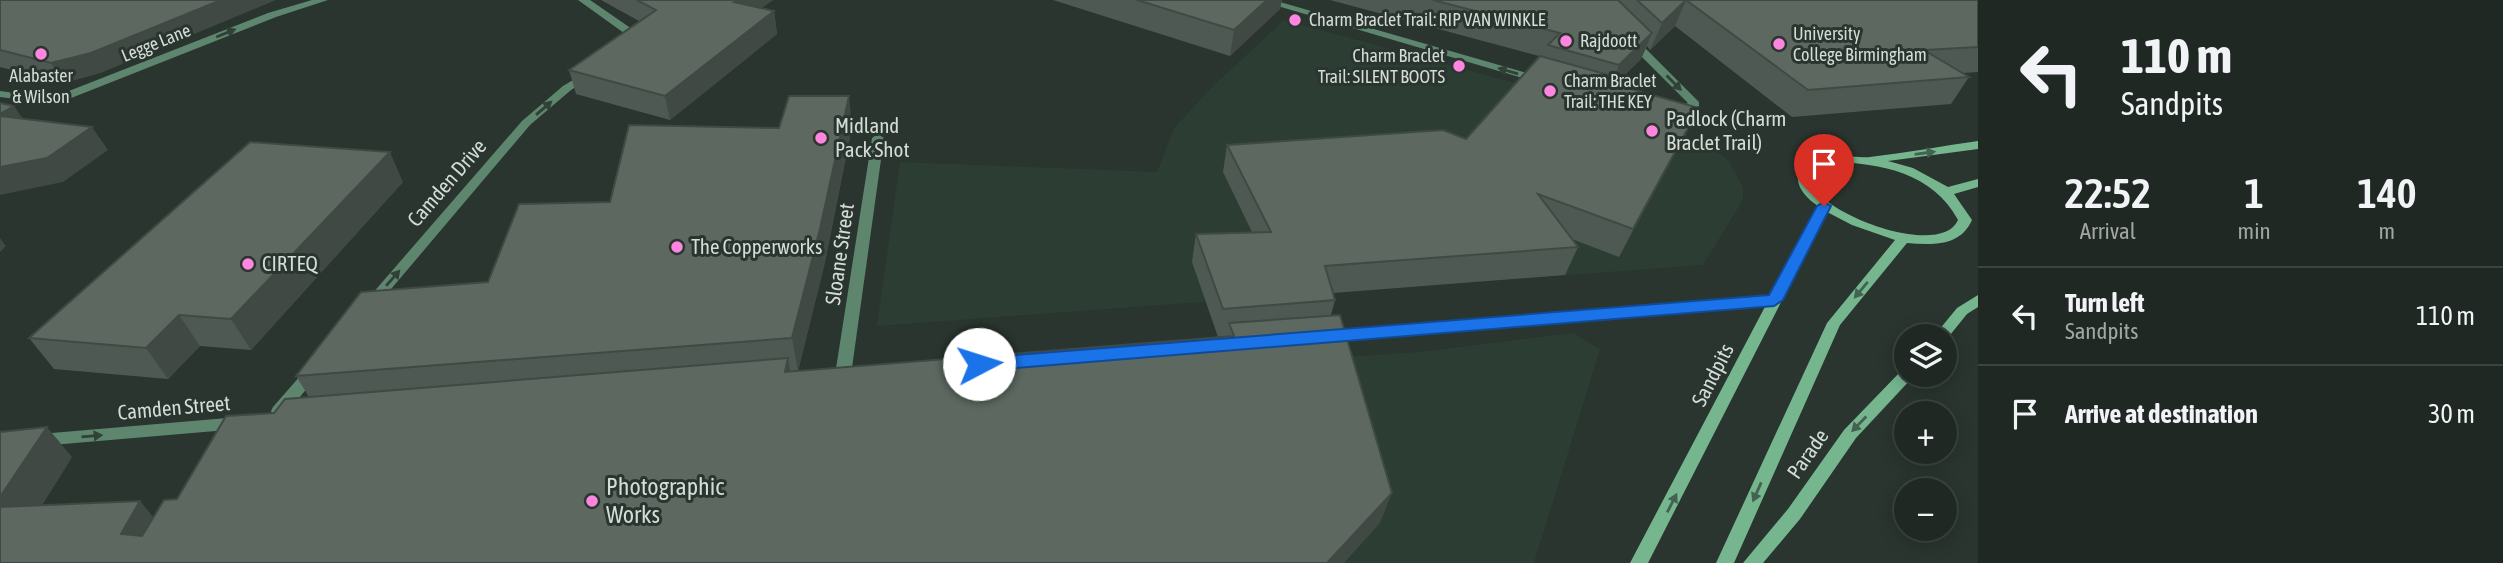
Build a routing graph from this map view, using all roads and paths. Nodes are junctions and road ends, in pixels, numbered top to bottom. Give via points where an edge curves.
1 (324, 0) edge
2 (583, 0) edge
3 (1262, 0) edge
4 (1619, 28) edge
5 (622, 52) edge
6 (600, 66) edge
7 (1556, 84) edge
8 (0, 94) edge
9 (1668, 115) edge
10 (878, 138) dead end
11 (1978, 145) edge
12 (1871, 160) junction
13 (1978, 183) edge
14 (1945, 192) junction
15 (1824, 206) junction
16 (1904, 238) junction
17 (1774, 300) junction
18 (1978, 300) edge
19 (358, 318) edge
20 (1951, 324) edge
21 (1313, 337) edge
22 (322, 360) edge
23 (843, 375) edge
24 (1895, 387) edge
25 (296, 421) edge
26 (263, 423) junction
27 (235, 424) junction
28 (28, 441) edge
29 (223, 447) edge
30 (1639, 563) edge
31 (1725, 563) edge
32 (1752, 563) edge

8 -> 1 street, Legge Lane via 52,102 272,15
2 - 5 street via 633,37
7 -> 3 street
4 -> 9 street via 1695,104
19 -> 6 street, Camden Drive via 527,123
10 - 23 street, Sloane Street
12 -> 11 main road
12 - 14 main road via 1923,178
12 - 15 main road via 1831,158 1810,165 1804,172 1804,184
13 - 14 main road
14 - 16 main road via 1960,207 1965,220 1960,231 1947,238
15 - 16 main road via 1855,223
15 - 17 main road, Sandpits
16 -> 31 main road via 1833,323
17 - 21 street
30 -> 17 main road, Sandpits
18 - 20 main road
22 - 26 street
24 -> 32 main road, Parade via 1850,434 1794,514
25 - 26 street, Camden Street
26 - 27 street, Camden Street
28 -> 27 street, Camden Street
27 - 29 street

